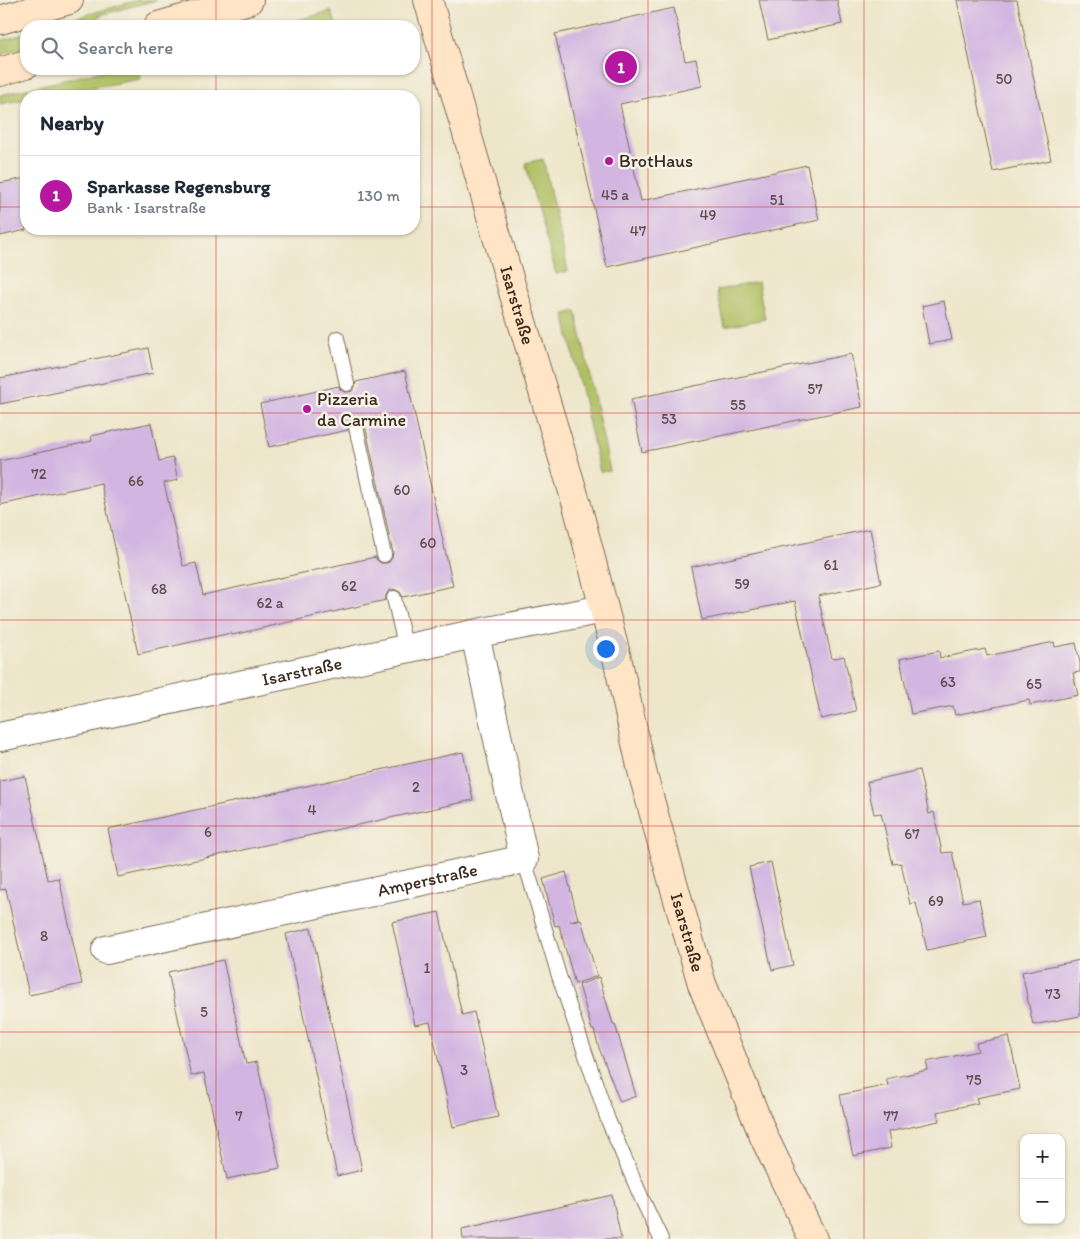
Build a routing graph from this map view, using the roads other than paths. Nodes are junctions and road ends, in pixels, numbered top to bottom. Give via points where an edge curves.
1 (69, 0) edge
2 (249, 0) edge
3 (428, 0) edge
4 (0, 20) edge
5 (179, 20) edge
6 (20, 66) edge
7 (0, 72) edge
8 (337, 338) dead end
9 (347, 384) dead end
10 (356, 427) dead end
11 (384, 555) dead end
12 (394, 598) dead end
13 (604, 609) junction
14 (475, 634) junction
15 (406, 649) junction
16 (0, 737) edge
17 (524, 859) junction
18 (106, 950) dead end
19 (661, 1239) edge
20 (813, 1239) edge

1 - 4 street
2 - 5 street
3 - 13 street, Isarstraße via 577,505
6 - 7 street
8 - 9 lane
10 - 11 lane
12 - 15 lane
13 - 14 street, Isarstraße
13 - 20 street, Isarstraße via 643,775 702,984 764,1137
14 - 15 street, Isarstraße
14 - 17 street
15 - 16 street, Isarstraße
17 - 18 street, Amperstraße
17 - 19 lane via 559,976 608,1120

